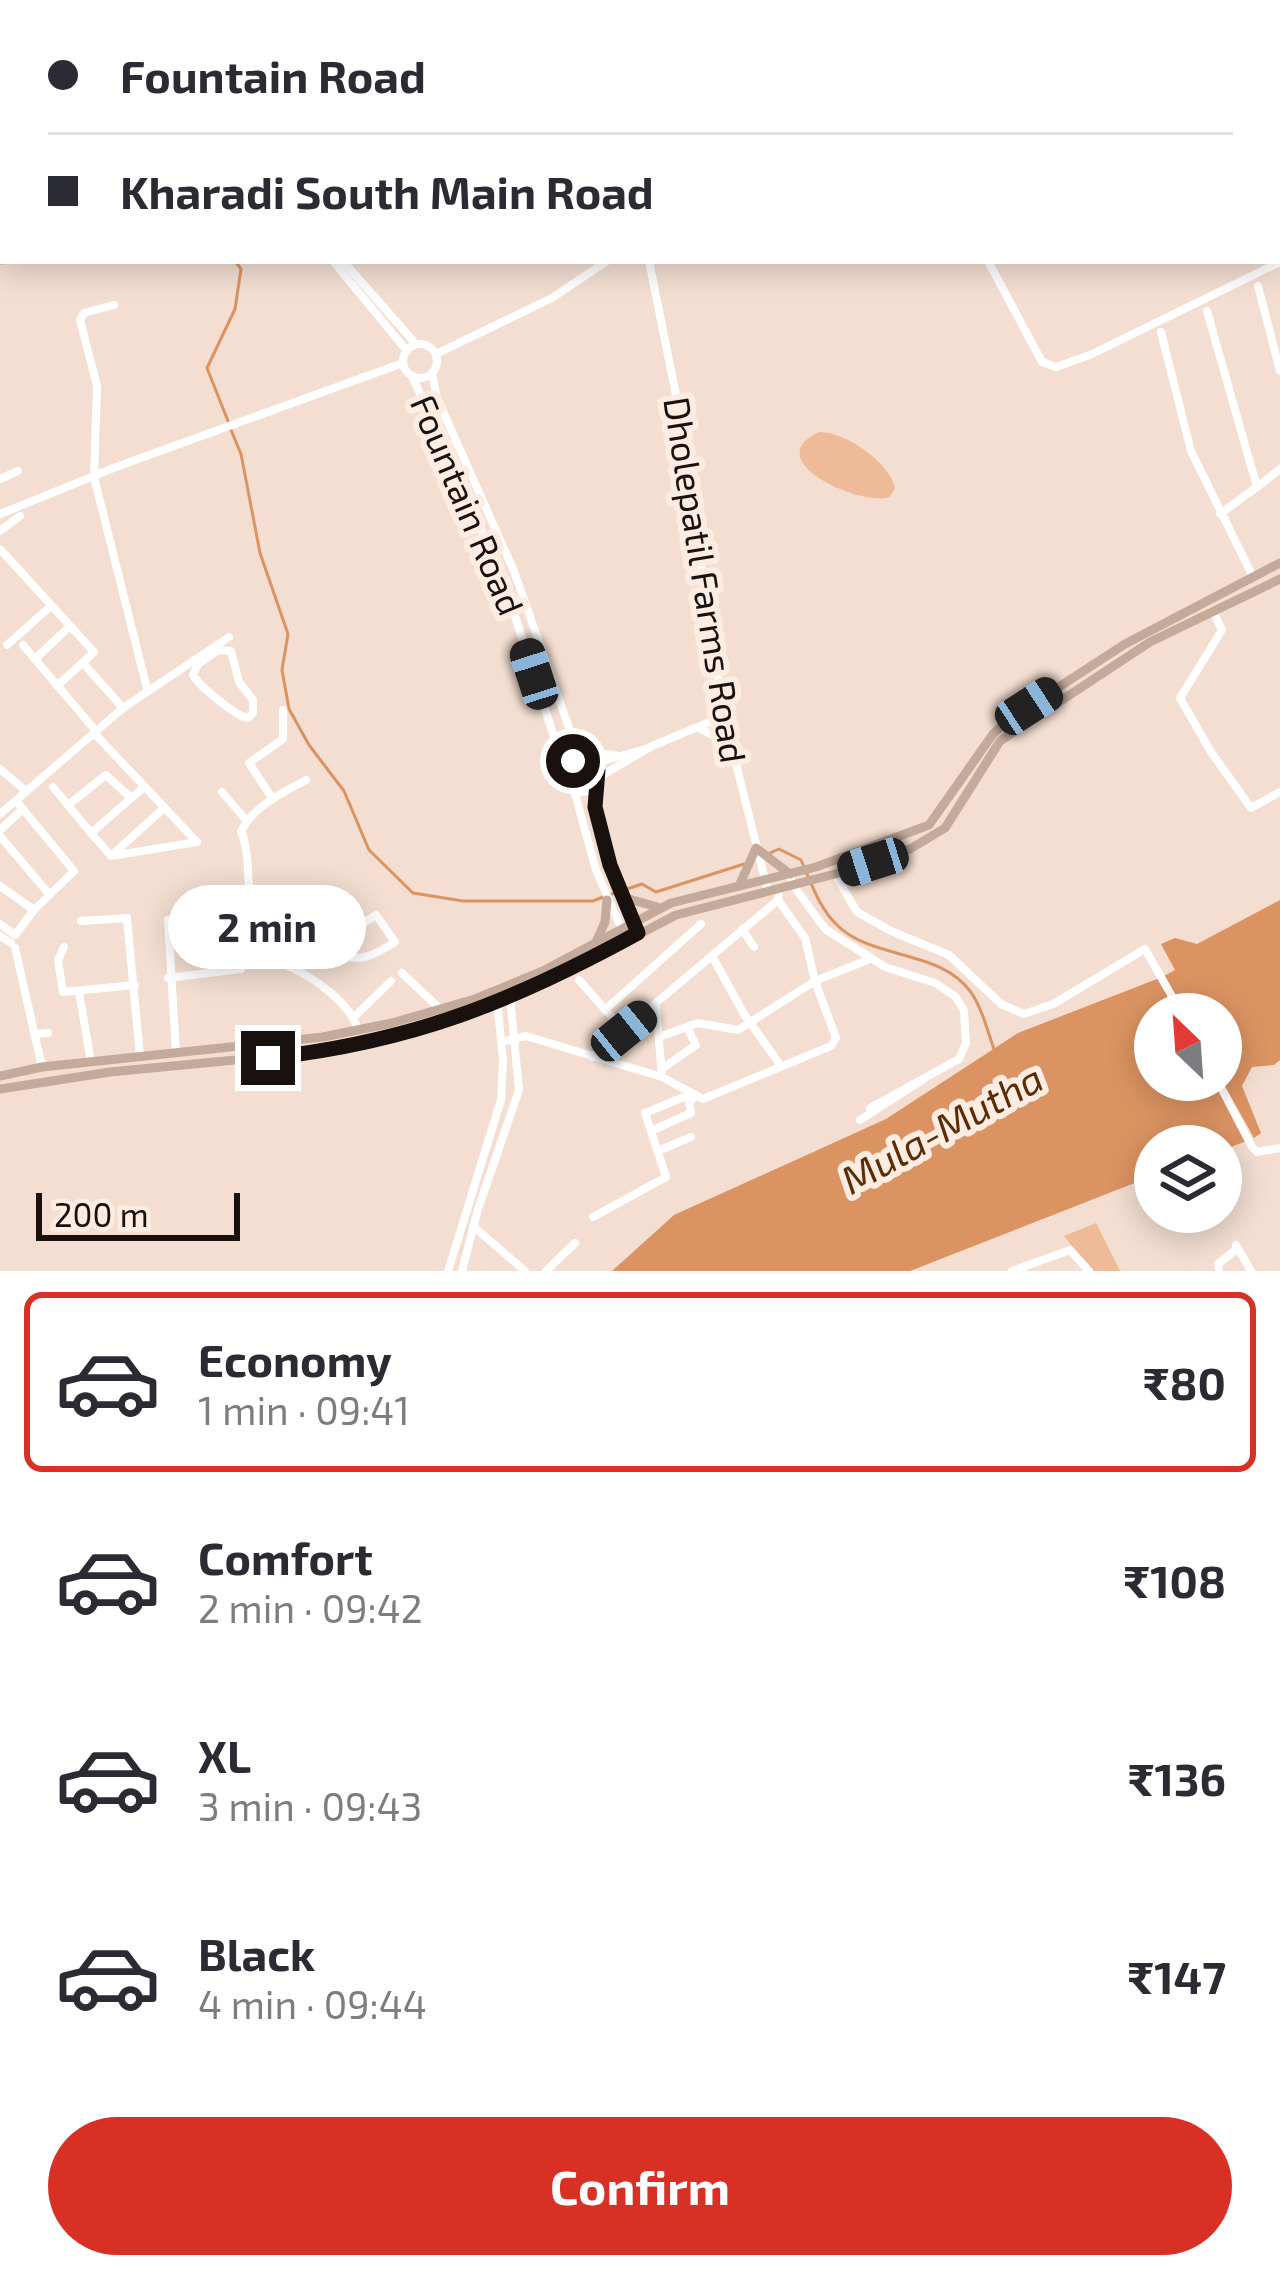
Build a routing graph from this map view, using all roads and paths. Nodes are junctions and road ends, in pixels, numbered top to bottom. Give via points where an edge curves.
1 (336, 264) edge
2 (345, 264) edge
3 (603, 264) edge
4 (647, 264) edge
5 (990, 264) edge
6 (1276, 264) edge
7 (1258, 286) dead end
8 (114, 305) dead end
9 (1207, 311) dead end
10 (1161, 332) dead end
11 (411, 347) junction
12 (436, 354) junction
13 (404, 363) junction
14 (1280, 371) edge
15 (432, 373) junction
16 (412, 376) junction
17 (1280, 469) edge
18 (18, 471) dead end
19 (94, 477) junction
20 (0, 479) edge
21 (1257, 487) junction
22 (0, 514) edge
23 (1220, 514) junction
24 (20, 516) dead end
25 (0, 531) edge
26 (0, 549) edge
27 (1280, 563) edge
28 (1254, 578) junction
29 (1280, 579) edge
30 (51, 606) junction
31 (1213, 611) junction
32 (69, 627) junction
33 (229, 637) dead end
34 (7, 645) dead end
35 (23, 645) dead end
36 (34, 659) junction
37 (1109, 661) junction
38 (196, 662) junction
39 (83, 663) junction
40 (57, 686) junction
41 (147, 689) junction
42 (123, 708) junction
43 (283, 710) dead end
44 (724, 719) junction
45 (701, 728) junction
46 (95, 732) junction
47 (571, 734) junction
48 (730, 745) junction
49 (649, 748) junction
50 (622, 754) junction
51 (580, 759) junction
52 (593, 763) junction
53 (0, 769) edge
54 (566, 771) junction
55 (599, 777) junction
56 (306, 779) dead end
57 (53, 787) dead end
58 (143, 788) junction
59 (594, 788) junction
60 (574, 790) junction
61 (26, 791) junction
62 (223, 792) dead end
63 (1280, 792) edge
64 (131, 798) junction
65 (272, 798) junction
66 (19, 805) junction
67 (68, 805) junction
68 (164, 808) junction
69 (0, 814) edge
70 (246, 820) junction
71 (0, 833) edge
72 (92, 833) junction
73 (756, 848) junction
74 (111, 856) junction
75 (835, 874) junction
76 (805, 876) junction
77 (739, 886) junction
78 (1, 888) edge
79 (772, 890) junction
80 (328, 892) dead end
81 (620, 892) junction
82 (49, 894) junction
83 (606, 896) junction
84 (662, 908) junction
85 (230, 909) dead end
86 (34, 910) junction
87 (81, 921) dead end
88 (0, 924) edge
89 (701, 924) dead end
90 (635, 927) junction
91 (742, 929) junction
92 (624, 934) junction
93 (0, 936) edge
94 (338, 939) dead end
95 (596, 942) junction
96 (64, 947) dead end
97 (754, 947) dead end
98 (258, 949) junction
99 (712, 956) junction
100 (870, 959) junction
101 (288, 966) junction
102 (241, 969) dead end
103 (402, 973) dead end
104 (169, 978) junction
105 (579, 980) dead end
106 (391, 981) dead end
107 (815, 982) junction
108 (135, 985) junction
109 (509, 986) junction
110 (496, 991) junction
111 (79, 992) junction
112 (1171, 993) edge
113 (510, 998) junction
114 (497, 1004) junction
115 (656, 1005) junction
116 (607, 1008) junction
117 (441, 1010) junction
118 (353, 1018) junction
119 (750, 1022) junction
120 (687, 1027) junction
121 (358, 1030) junction
122 (624, 1031) junction
123 (48, 1033) dead end
124 (34, 1034) junction
125 (659, 1037) junction
126 (514, 1038) junction
127 (501, 1042) junction
128 (176, 1053) junction
129 (140, 1056) junction
130 (592, 1057) junction
131 (91, 1062) junction
132 (782, 1066) junction
133 (42, 1067) junction
134 (662, 1073) junction
135 (0, 1076) edge
136 (926, 1078) junction
137 (0, 1089) edge
138 (694, 1094) junction
139 (1228, 1101) edge
140 (870, 1108) dead end
141 (860, 1120) dead end
142 (652, 1131) junction
143 (691, 1137) dead end
144 (1280, 1148) edge
145 (658, 1151) junction
146 (593, 1216) dead end
147 (473, 1226) junction
148 (575, 1244) dead end
149 (448, 1271) edge
150 (462, 1271) edge
151 (525, 1271) edge
152 (546, 1271) edge
153 (1012, 1271) edge
154 (1089, 1271) edge
155 (1219, 1271) edge
156 (1251, 1271) edge

1 - 11 street, Fountain Road
2 - 11 street, Fountain Road
3 - 12 street
4 - 44 street, Dholepatil Farms Road
5 - 6 street via 1042,362 1056,367
7 - 14 street
8 - 19 street via 80,320 97,386
9 - 21 street
10 - 23 street via 1191,451
11 - 12 street, Fountain Road
11 - 13 street, Fountain Road
12 - 15 street, Fountain Road
13 - 16 street, Fountain Road
13 - 19 street
15 - 16 street, Fountain Road
15 - 47 street, Fountain Road
16 - 54 street, Fountain Road via 502,577
17 - 21 street
18 - 20 street
19 - 22 street
19 - 41 street
21 - 23 street
23 - 28 street
24 - 25 street
26 - 30 street
27 - 28 main road
28 - 37 main road
29 - 31 main road
30 - 32 street
30 - 34 street
31 - 37 main road
31 - 63 street via 1222,630 1180,698 1251,808
32 - 36 street
32 - 39 street via 94,652
33 - 38 street
35 - 36 street
36 - 40 street
37 - 75 main road via 1000,741 945,828
37 - 76 main road via 1008,720 929,825
38 - 38 street via 231,651 253,713 233,714 200,686
38 - 41 street
39 - 40 street
39 - 42 street
40 - 46 street
41 - 42 street
42 - 46 street
43 - 65 street via 283,739 249,763
44 - 45 street
44 - 48 street, Dholepatil Farms Road
45 - 48 street
45 - 49 street
46 - 58 street
46 - 61 street
47 - 50 street via 595,753
47 - 51 street, Fountain Road
48 - 73 street, Dholepatil Farms Road
49 - 50 street
49 - 55 street
50 - 52 street
51 - 52 street
51 - 54 street
52 - 55 street
53 - 61 street
54 - 60 street, Fountain Road
55 - 59 street
56 - 65 street
57 - 67 street
58 - 64 street
58 - 68 street
59 - 60 street
59 - 81 street
60 - 83 street, Fountain Road
61 - 66 street
62 - 70 street
64 - 67 street via 106,775
64 - 72 street
65 - 70 street
66 - 69 street
66 - 71 street
66 - 82 street via 74,871
67 - 72 street
68 - 74 street
68 - 74 street via 197,842
70 - 98 street
71 - 82 street
72 - 74 street
73 - 76 main road
73 - 77 main road
73 - 79 street, Dholepatil Farms Road
75 - 76 main road
75 - 112 street via 857,912 949,955 1001,1004 1024,1014 1140,950 1149,952
76 - 79 main road
76 - 79 main road
76 - 100 street via 825,929
77 - 79 main road
77 - 84 main road
78 - 86 street
79 - 90 main road
79 - 91 street
79 - 107 street, Dholepatil Farms Road via 801,931
80 - 98 street
81 - 84 main road
81 - 90 street
82 - 86 street
83 - 92 street, Fountain Road
83 - 95 main road
84 - 90 main road
85 - 104 street via 170,917
86 - 88 street via 15,934
87 - 108 street via 127,918
89 - 116 street
90 - 92 main road
91 - 97 street
91 - 99 street
92 - 95 main road
92 - 113 main road
93 - 124 street via 13,946
94 - 101 street via 376,915 394,942 357,960 329,939
95 - 109 main road
96 - 111 street via 61,990
98 - 101 street
99 - 115 street
99 - 119 street
100 - 107 street
100 - 136 street via 922,976 961,1003 964,1052
101 - 118 street via 322,985
102 - 104 street
103 - 117 street
104 - 128 street
105 - 116 street
106 - 118 street
107 - 119 street
107 - 132 street, Dholepatil Farms Road via 835,1042
108 - 111 street
108 - 129 street
109 - 110 main road
109 - 113 street
110 - 114 street
110 - 117 main road
111 - 131 street
113 - 114 main road
113 - 126 street
114 - 127 street
114 - 137 main road via 326,1050
115 - 122 street
115 - 125 street
116 - 122 street
117 - 121 main road
118 - 121 street
119 - 120 street via 730,1032
119 - 132 street
120 - 125 street
120 - 134 street via 696,1045
121 - 128 main road
122 - 130 street
123 - 124 street
124 - 133 street
125 - 134 street
126 - 127 street
126 - 130 street
126 - 147 street via 519,1090
127 - 149 street via 501,1100
128 - 129 main road
129 - 131 main road
130 - 134 street
131 - 133 main road
132 - 138 street via 703,1099
133 - 135 main road
134 - 138 street
136 - 140 street
136 - 141 street
138 - 142 street via 691,1113
138 - 142 street via 646,1113
139 - 144 street via 1257,1152
142 - 145 street
143 - 145 street
145 - 146 street via 665,1177
147 - 150 street
147 - 151 street
148 - 152 street
153 - 154 street via 1070,1250
155 - 156 street via 1236,1246

